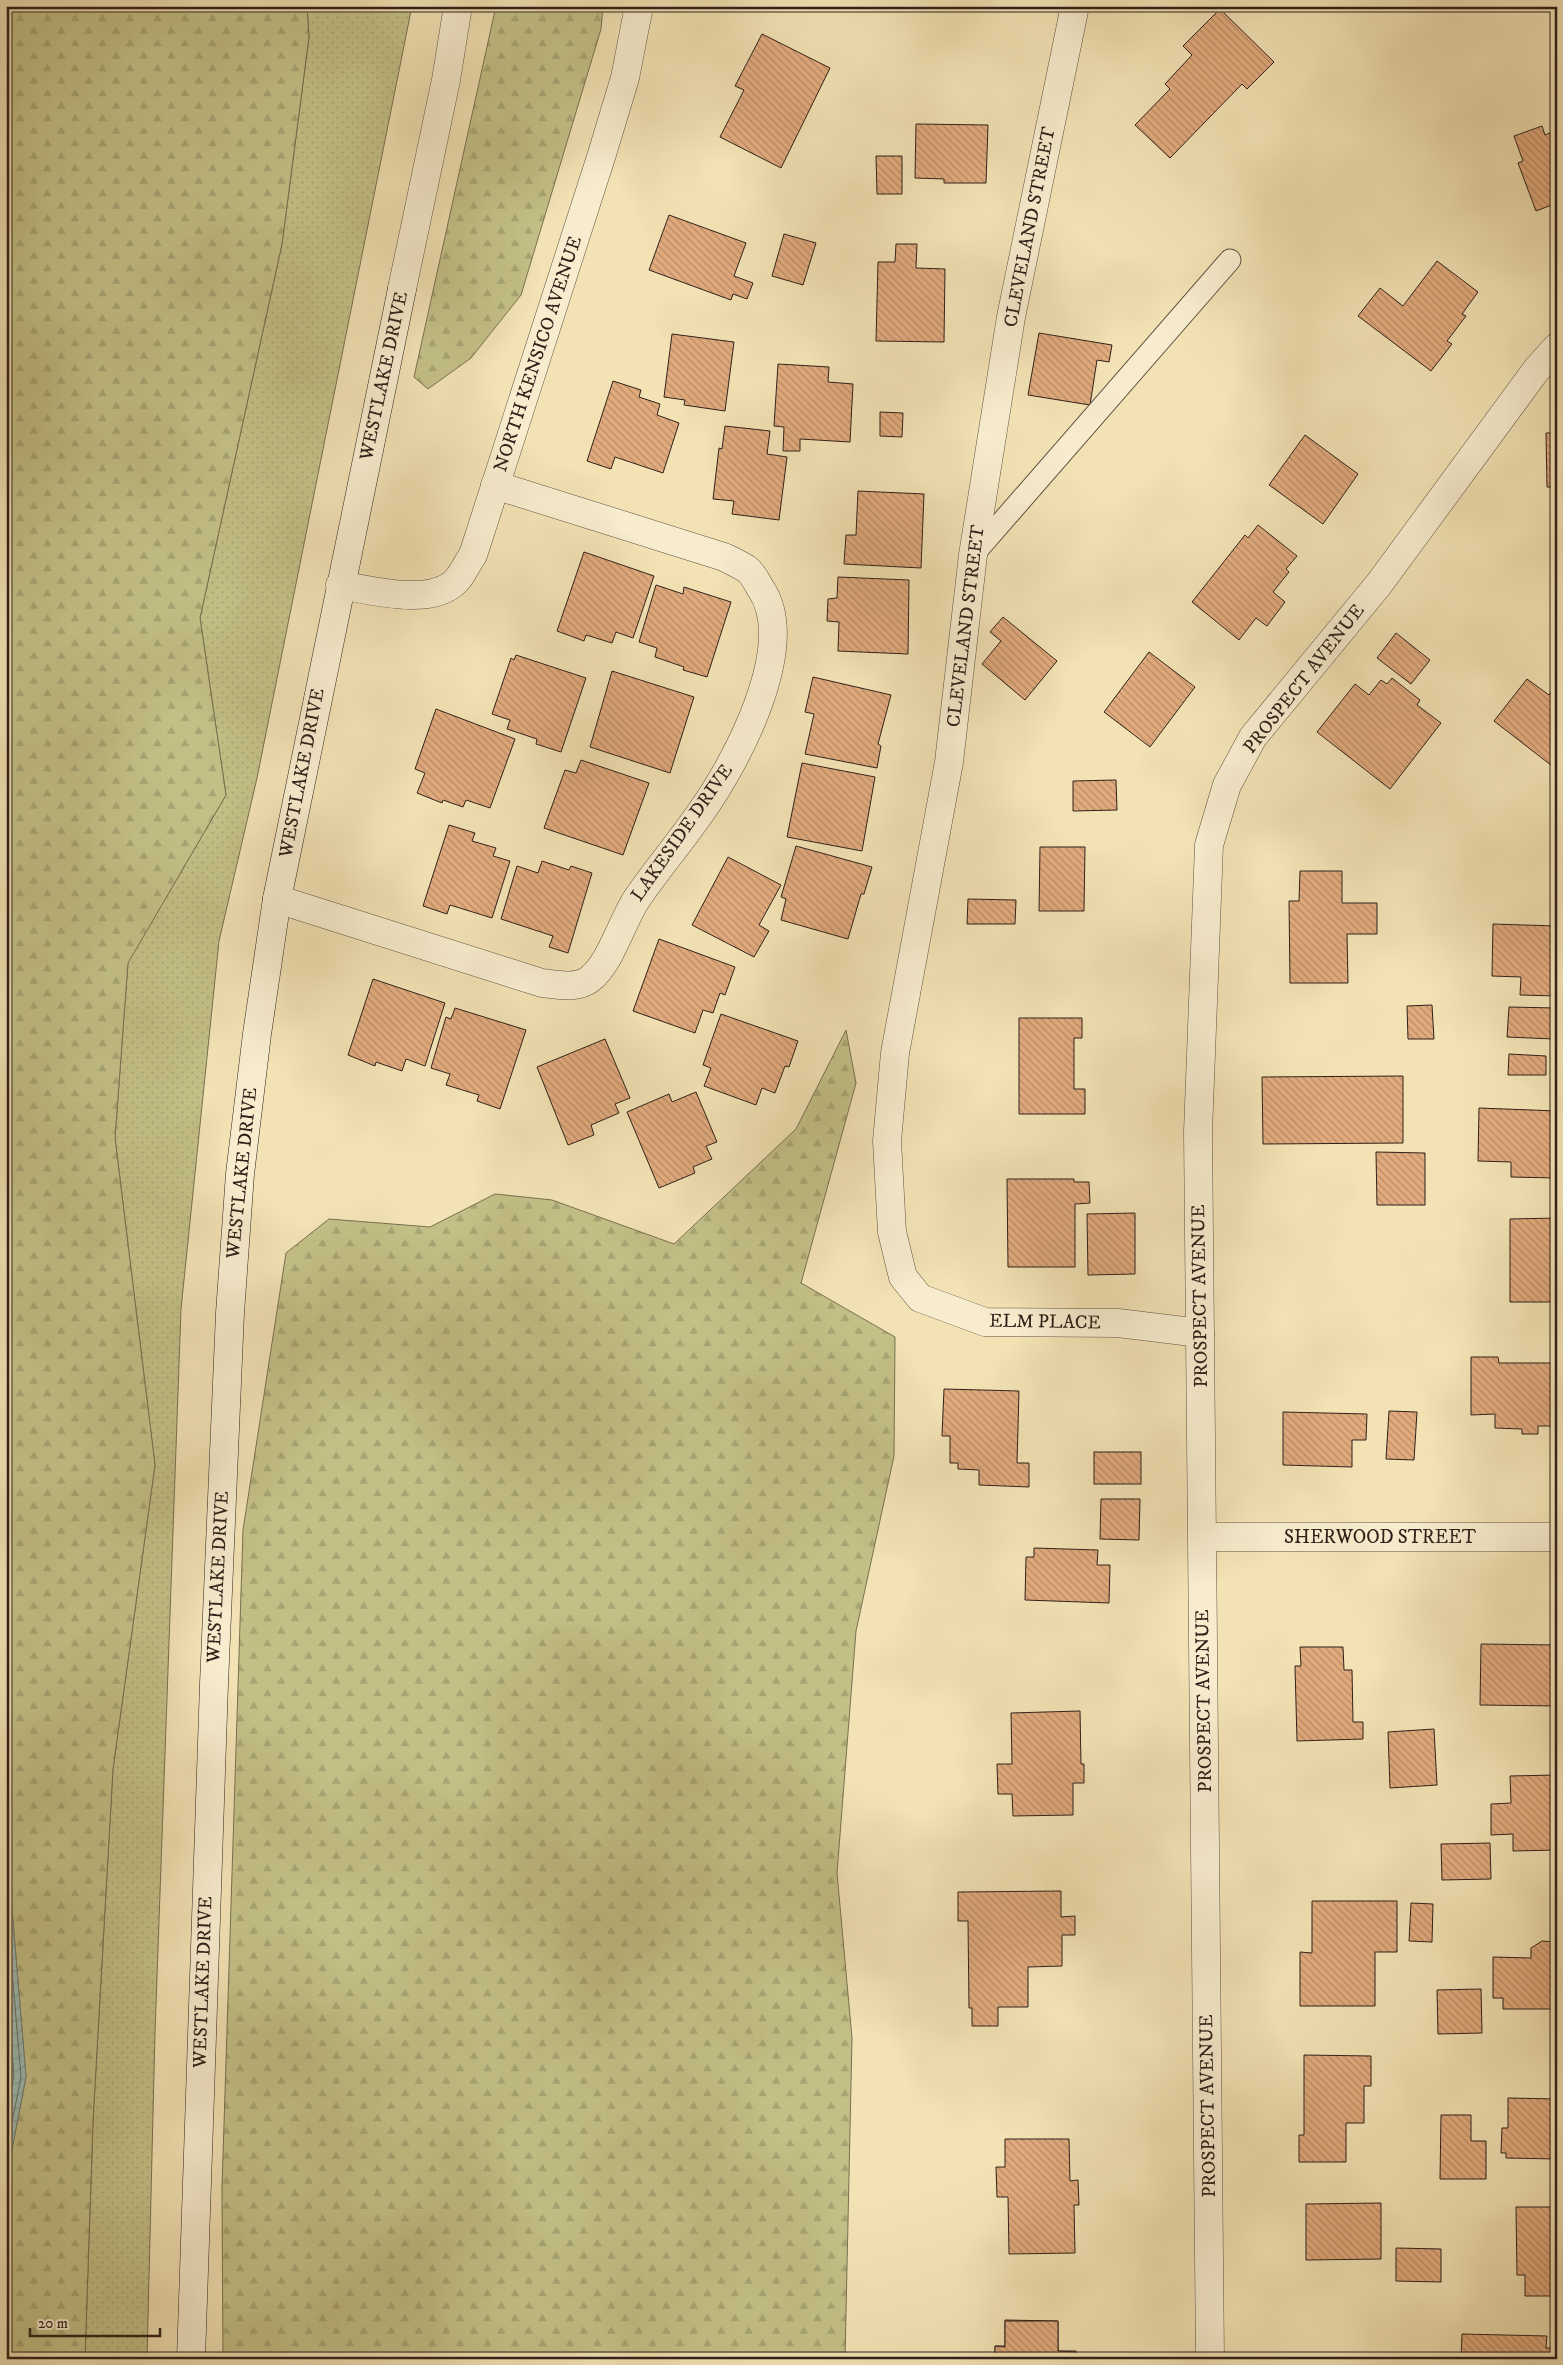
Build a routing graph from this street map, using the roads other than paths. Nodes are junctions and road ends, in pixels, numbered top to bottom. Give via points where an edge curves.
1 (458, 6) edge
2 (639, 6) edge
3 (1075, 6) edge
4 (1230, 260) dead end
5 (1557, 347) edge
6 (495, 485) junction
7 (973, 556) junction
8 (340, 585) junction
9 (277, 900) junction
10 (896, 1249) joint
11 (1200, 1333) junction
12 (1203, 1537) junction
13 (1557, 1537) edge
14 (191, 2359) edge
15 (1210, 2359) edge

1 - 8 street, WESTLAKE DRIVE via 446,80
2 - 6 street, NORTH KENSICO AVENUE via 625,78
3 - 7 street, CLEVELAND STREET via 1011,317
4 - 7 lane
5 - 11 street, PROSPECT AVENUE via 1537,369 1379,584 1253,737 1227,785 1209,845 1198,1132
6 - 8 street, NORTH KENSICO AVENUE via 473,555 455,582 431,594 398,595
6 - 9 street, LAKESIDE DRIVE via 724,557 748,571 766,597 774,624 771,658 759,703 735,757 701,812 630,908 607,958 590,979 568,986 542,983
7 - 10 street, CLEVELAND STREET via 949,762 894,1053 887,1141 892,1232
8 - 9 street, WESTLAKE DRIVE
9 - 14 street, WESTLAKE DRIVE via 240,1174 230,1313
10 - 11 street, ELM PLACE via 903,1277 920,1298 985,1322 1118,1323
11 - 12 street, PROSPECT AVENUE
12 - 13 street, SHERWOOD STREET
12 - 15 street, PROSPECT AVENUE

